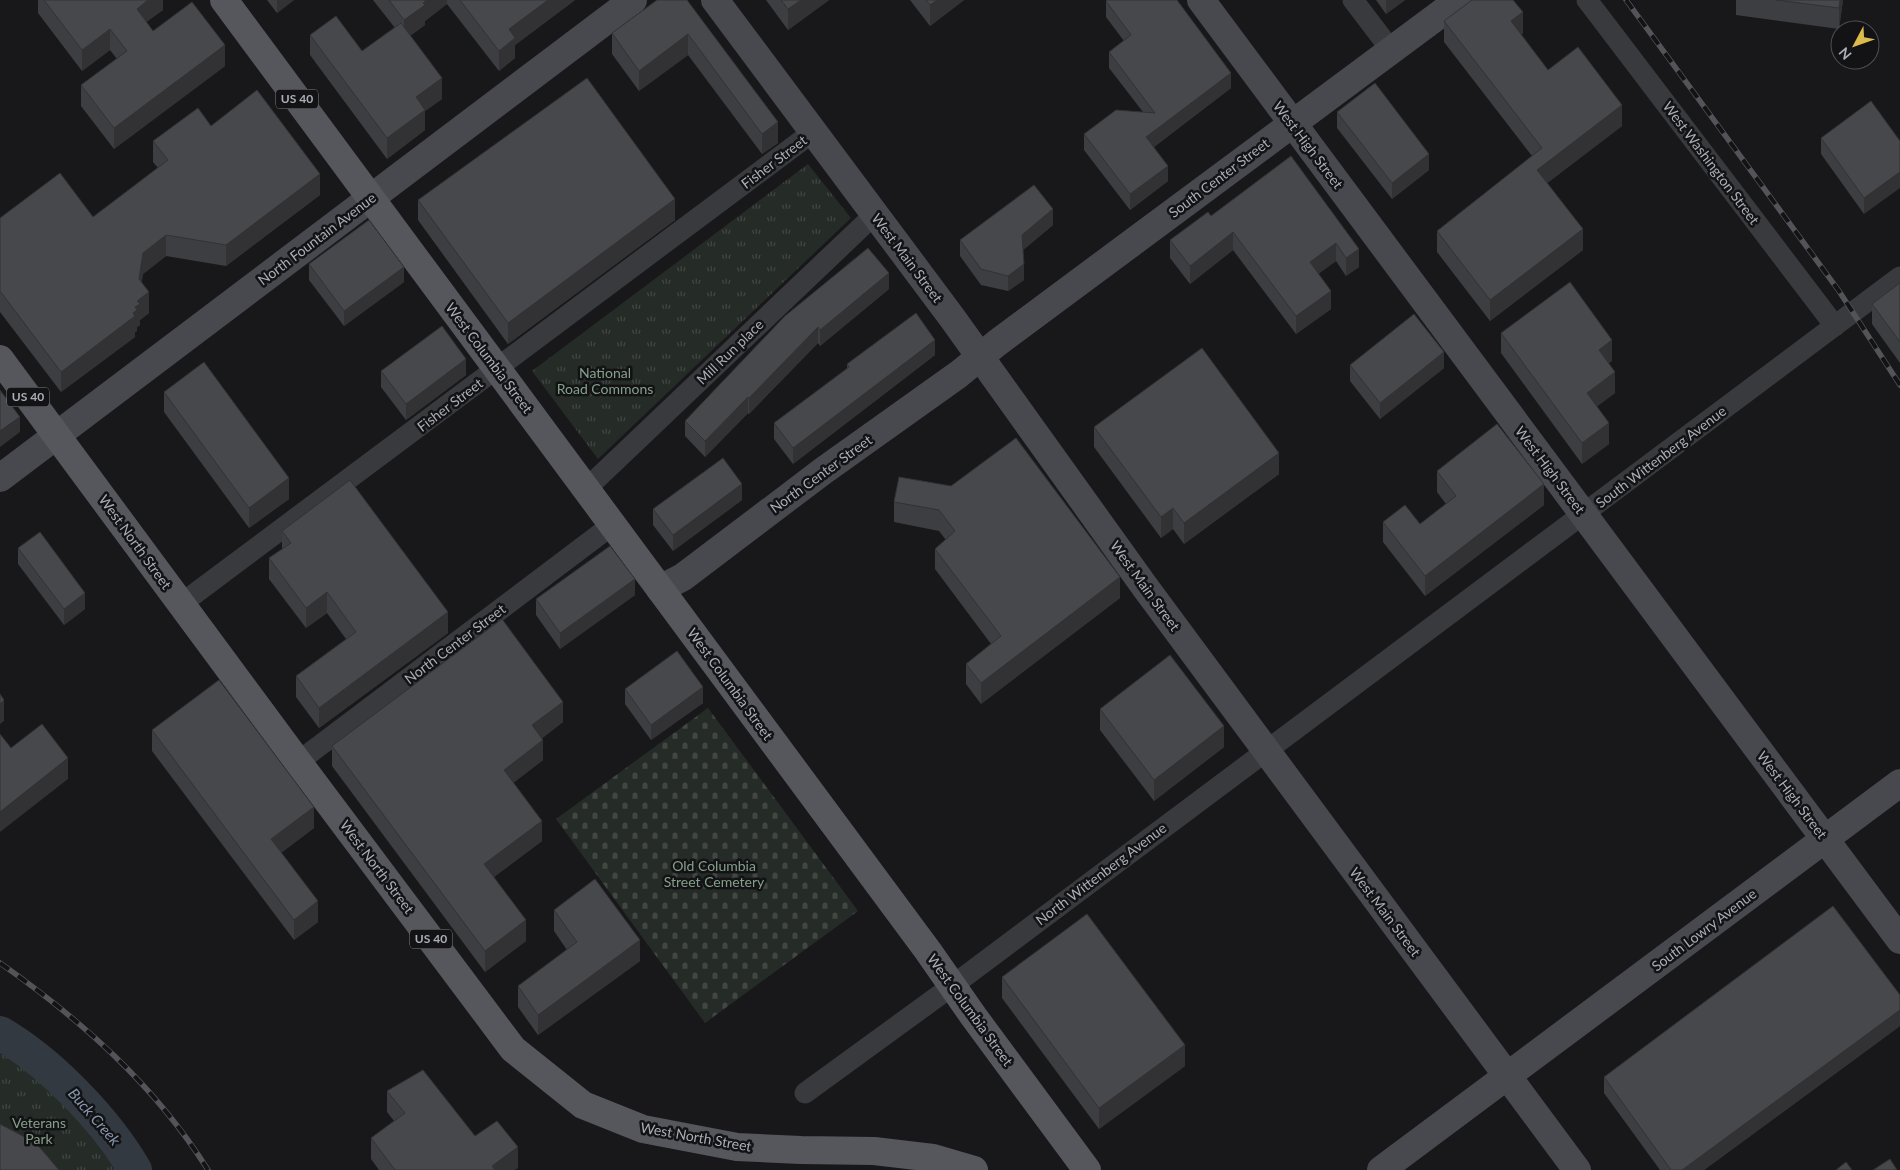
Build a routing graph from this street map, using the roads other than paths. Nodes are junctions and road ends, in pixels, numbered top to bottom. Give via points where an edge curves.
1 (224, 0) edge
2 (633, 0) edge
3 (714, 0) edge
4 (1201, 0) edge
5 (1353, 0) edge
6 (1459, 0) edge
7 (1587, 0) edge
8 (1391, 50) junction
9 (1292, 124) junction
10 (813, 132) junction
11 (371, 198) junction
12 (875, 214) junction
13 (1900, 277) edge
14 (1835, 326) junction
15 (980, 357) junction
16 (0, 358) edge
17 (497, 369) junction
18 (57, 436) junction
19 (0, 478) edge
20 (586, 489) junction
21 (1583, 514) junction
22 (612, 525) junction
23 (660, 589) junction
24 (181, 604) junction
25 (1397, 653) joint
26 (1266, 751) junction
27 (298, 762) junction
28 (1900, 783) edge
29 (1826, 840) junction
30 (1900, 940) edge
31 (952, 986) junction
32 (1508, 1076) junction
33 (805, 1094) dead end
34 (974, 1170) edge
35 (1087, 1170) edge
36 (1382, 1170) edge
37 (1577, 1170) edge

1 - 11 main road, US 40
2 - 11 street, North Fountain Avenue
3 - 10 street, West Main Street
4 - 9 street, West High Street
5 - 8 street
6 - 8 street, South Center Street
7 - 14 street, West Washington Street
8 - 9 street, South Center Street
9 - 15 street, South Center Street
9 - 21 street, West High Street
10 - 12 street, West Main Street
10 - 17 street, Fisher Street
11 - 17 main road, West Columbia Street / US 40
11 - 18 street, North Fountain Avenue
12 - 15 street, West Main Street
12 - 20 street, Mill Run place
13 - 14 street, South Wittenberg Avenue
14 - 21 street, South Wittenberg Avenue
15 - 23 street, North Center Street via 683,577
15 - 26 street, West Main Street
16 - 18 main road, US 40
17 - 20 main road, West Columbia Street / US 40
17 - 24 street, Fisher Street
18 - 19 street, North Fountain Avenue
18 - 24 main road, West North Street / US 40
20 - 22 main road, West Columbia Street / US 40
21 - 25 street, South Wittenberg Avenue
21 - 29 street, West High Street
22 - 23 main road, West Columbia Street / US 40
22 - 27 street, North Center Street
23 - 31 main road, West Columbia Street / US 40
24 - 27 main road, West North Street / US 40
25 - 26 street, North Wittenberg Avenue
26 - 31 street, North Wittenberg Avenue
26 - 32 street, West Main Street
27 - 34 main road, West North Street / US 40 via 513,1049 583,1105 642,1129 736,1147 874,1151 932,1158
28 - 29 street, South Lowry Avenue
29 - 30 street, West High Street
29 - 32 street, South Lowry Avenue
31 - 33 street, North Wittenberg Avenue
31 - 35 main road, West Columbia Street / US 40
32 - 36 street, South Lowry Avenue
32 - 37 street, West Main Street

